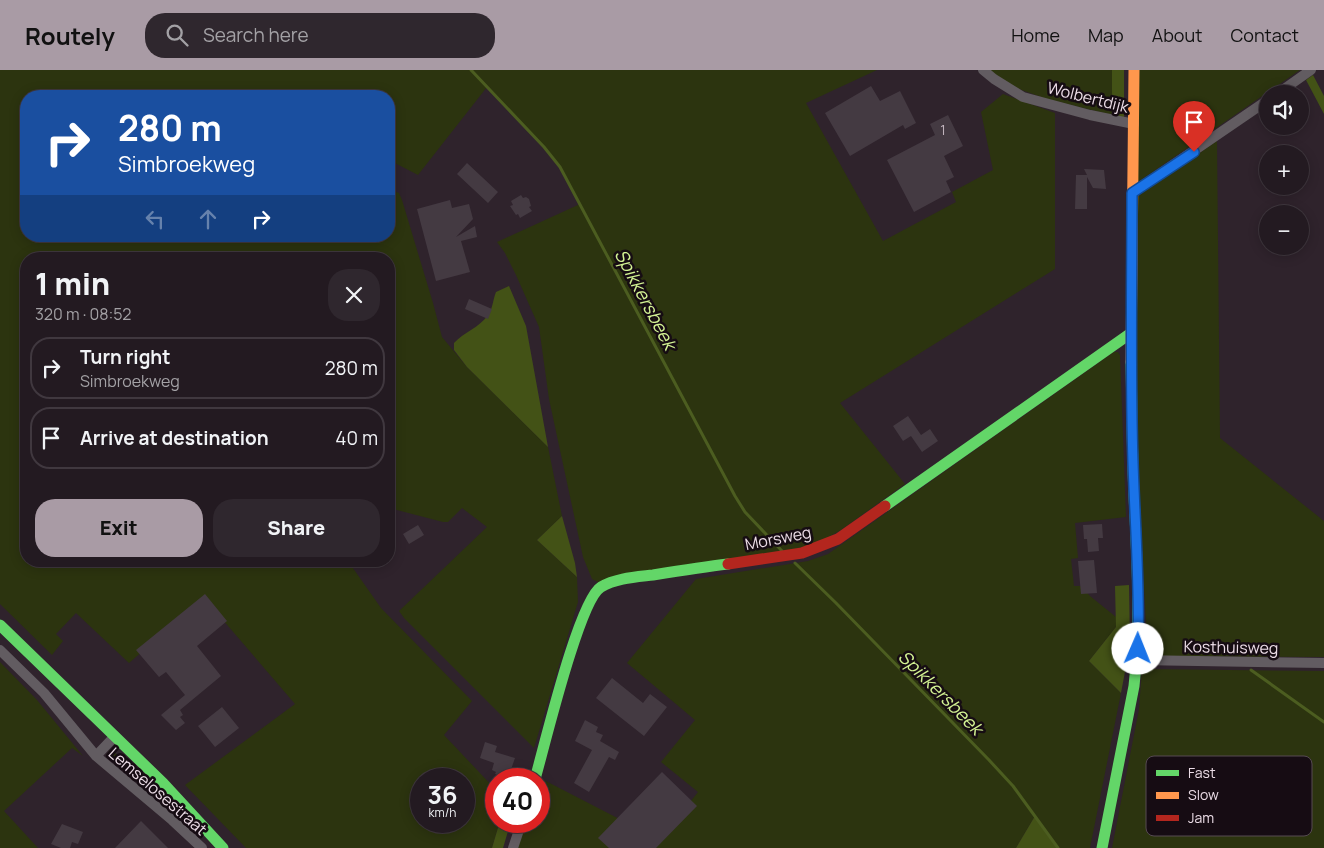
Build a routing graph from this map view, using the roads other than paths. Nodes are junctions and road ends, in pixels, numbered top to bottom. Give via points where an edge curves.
1 (983, 70) edge
2 (1134, 70) edge
3 (1310, 70) edge
4 (1289, 85) edge
5 (1259, 106) edge
6 (1134, 124) junction
7 (1132, 193) junction
8 (1131, 333) junction
9 (0, 625) edge
10 (0, 650) edge
11 (1137, 660) junction
12 (1324, 663) edge
13 (115, 736) junction
14 (96, 756) junction
15 (537, 768) edge
16 (518, 833) edge
17 (202, 848) edge
18 (223, 848) edge
19 (514, 848) edge
20 (1102, 848) edge

1 - 6 street, Wolbertdijk via 1023,97
2 - 6 street
3 - 4 street
5 - 7 street
6 - 7 street
7 - 8 street
8 - 11 street via 1138,578
8 - 15 street, Morsweg via 838,539 802,553 624,579 598,589 577,633
9 - 13 street
10 - 14 street, Lemselosestraat via 44,693
11 - 12 street, Kosthuisweg
11 - 20 street
13 - 14 street, Lemselosestraat
13 - 18 street
14 - 17 street, Lemselosestraat
16 - 19 street

